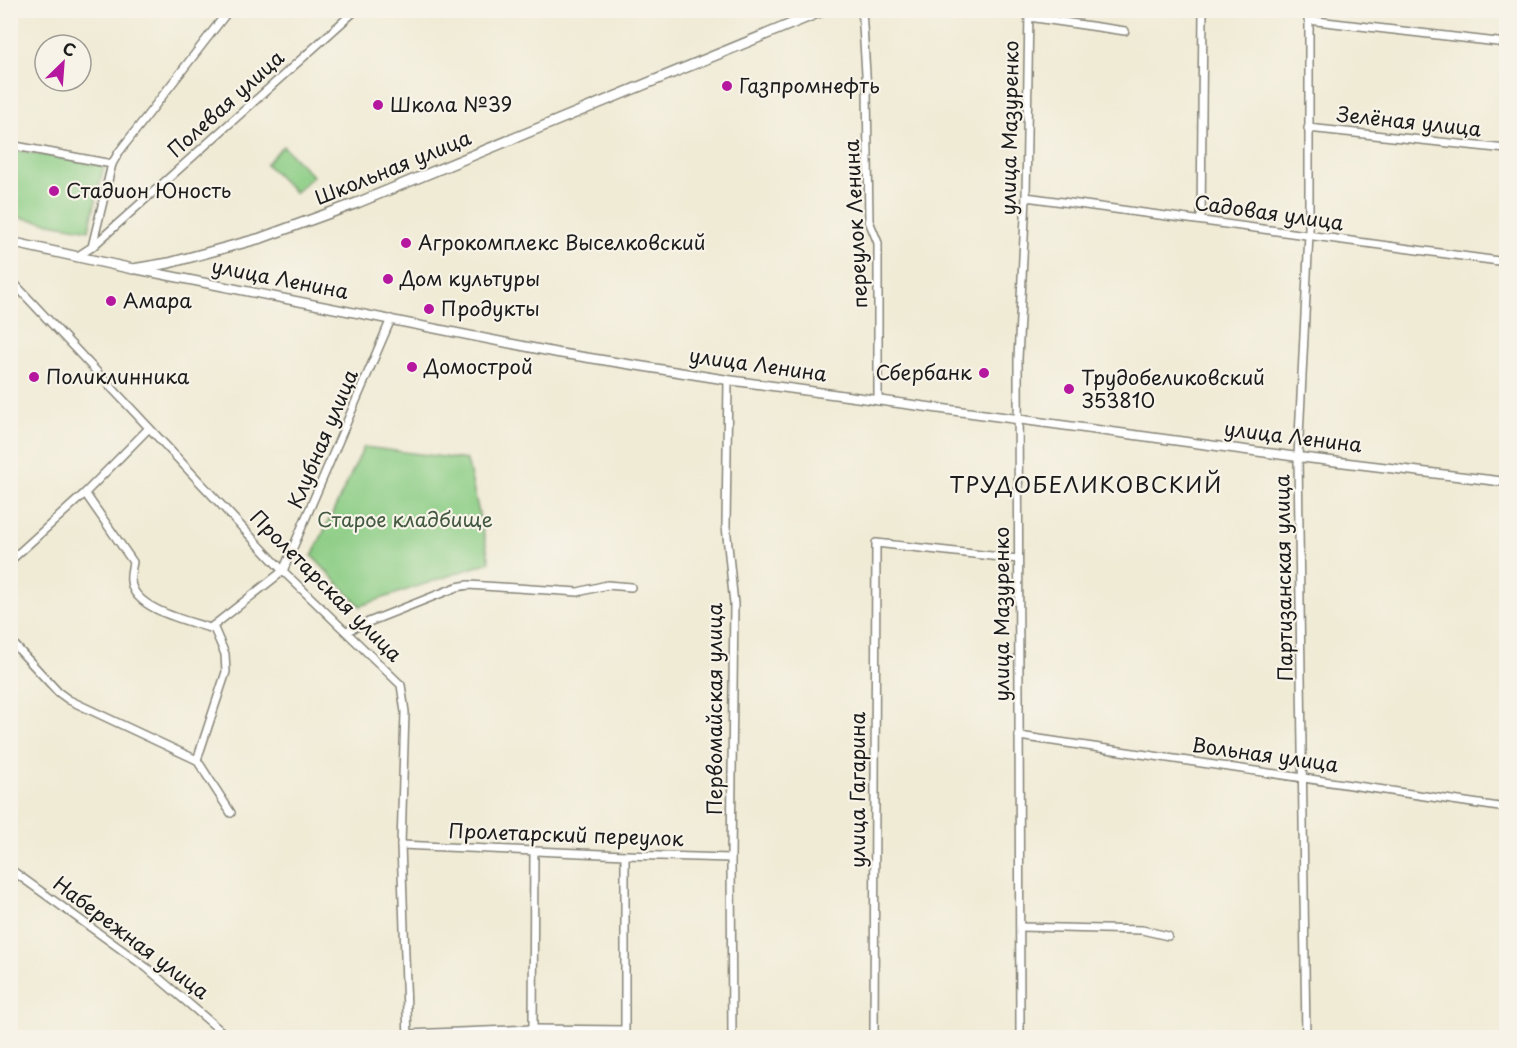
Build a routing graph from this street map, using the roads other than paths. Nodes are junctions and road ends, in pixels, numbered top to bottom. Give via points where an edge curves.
1 (229, 10) edge
2 (356, 10) edge
3 (825, 10) edge
4 (862, 10) edge
5 (1203, 10) edge
6 (1309, 10) edge
7 (1029, 14) edge
8 (1308, 20) junction
9 (1125, 31) dead end
10 (1506, 43) edge
11 (1308, 128) junction
12 (10, 144) edge
13 (1506, 149) edge
14 (112, 164) junction
15 (1026, 197) junction
16 (1201, 220) junction
17 (1309, 234) junction
18 (10, 242) edge
19 (92, 247) junction
20 (78, 256) junction
21 (1506, 261) edge
22 (169, 263) junction
23 (133, 269) junction
24 (165, 275) junction
25 (10, 279) edge
26 (392, 319) junction
27 (728, 380) junction
28 (878, 401) junction
29 (1018, 418) junction
30 (149, 428) junction
31 (1298, 457) junction
32 (1506, 482) edge
33 (85, 493) junction
34 (1018, 559) junction
35 (10, 561) edge
36 (283, 571) junction
37 (631, 587) dead end
38 (213, 626) junction
39 (346, 631) junction
40 (10, 640) edge
41 (1019, 736) junction
42 (197, 760) junction
43 (1303, 777) junction
44 (1506, 808) edge
45 (231, 813) dead end
46 (401, 845) junction
47 (534, 851) junction
48 (625, 855) junction
49 (731, 858) junction
50 (10, 869) edge
51 (1020, 927) junction
52 (1168, 936) dead end
53 (533, 1029) junction
54 (408, 1036) edge
55 (229, 1038) edge
56 (732, 1038) edge
57 (873, 1038) edge
58 (1020, 1038) edge
59 (1306, 1038) edge

1 - 14 street
2 - 19 street, Полевая улица
3 - 22 main road, Школьная улица via 357,202 261,238
4 - 28 street, переулок Ленина via 869,221 878,243
5 - 16 street
6 - 8 street, Партизанская улица
7 - 9 street
7 - 15 street, улица Мазуренко
8 - 10 street
8 - 11 street, Партизанская улица
11 - 13 street, Зелёная улица
11 - 17 street, Партизанская улица
12 - 14 street
14 - 19 street
15 - 16 street, Садовая улица
15 - 29 street, улица Мазуренко
16 - 17 street, Садовая улица
17 - 21 street, Садовая улица
17 - 31 street, Партизанская улица
18 - 20 main road, улица Ленина
19 - 20 street, Полевая улица
20 - 23 main road, улица Ленина
22 - 23 main road, Школьная улица
22 - 24 street
23 - 24 street, улица Ленина
24 - 26 street, улица Ленина
25 - 30 street, Пролетарская улица
26 - 27 street, улица Ленина via 558,353
26 - 36 street, Клубная улица
27 - 28 street, улица Ленина
27 - 49 street, Первомайская улица via 726,526 734,604
28 - 29 street, улица Ленина
29 - 31 street, улица Ленина
29 - 34 street, улица Мазуренко
30 - 33 street
30 - 36 street, Пролетарская улица
31 - 32 street, улица Ленина
31 - 43 street, Партизанская улица
33 - 35 street
33 - 38 street via 133,562 131,583 138,598 175,617
34 - 41 street, улица Мазуренко
34 - 57 street, улица Гагарина via 876,543
36 - 38 street
36 - 39 street, Пролетарская улица
37 - 39 street via 601,586 578,592 468,585
38 - 42 street via 225,654 226,672
39 - 46 street, Пролетарская улица via 401,685 405,712
40 - 42 street via 58,692
41 - 43 street, Вольная улица
41 - 51 street, улица Мазуренко
42 - 45 street
43 - 44 street, Вольная улица
43 - 59 street, Партизанская улица
46 - 47 street, Пролетарский переулок
46 - 54 street, Пролетарская улица
47 - 48 street, Пролетарский переулок
47 - 53 street
48 - 49 street, Пролетарский переулок
48 - 53 street via 625,1030
49 - 56 street, Первомайская улица
50 - 55 street, Набережная улица via 147,968
51 - 52 street via 1142,930
51 - 58 street, улица Мазуренко
53 - 54 street

